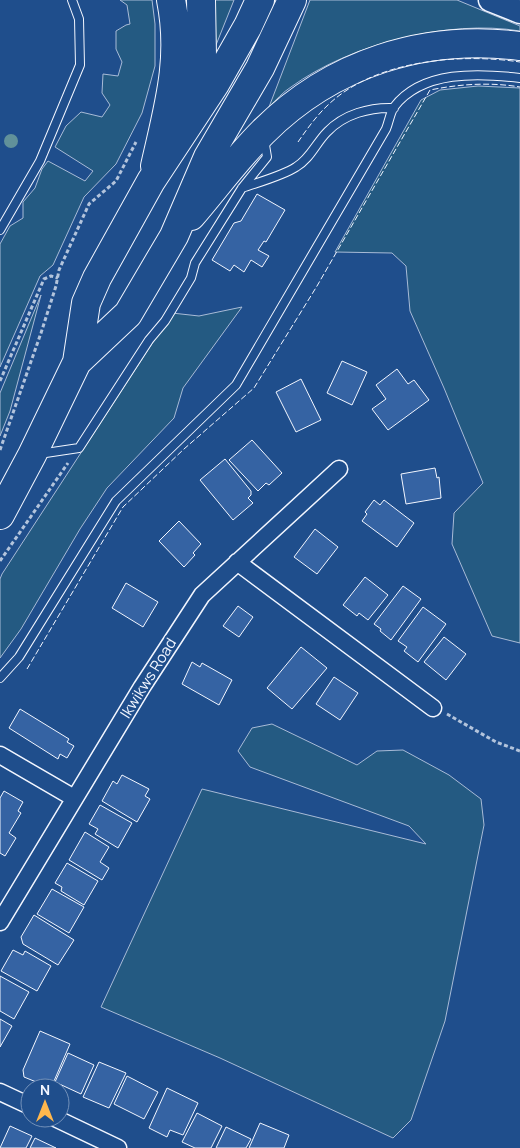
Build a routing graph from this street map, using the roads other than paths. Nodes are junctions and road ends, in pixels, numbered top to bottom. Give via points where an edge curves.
1 (72, 0) edge
2 (171, 0) edge
3 (201, 0) edge
4 (260, 0) edge
5 (292, 0) edge
6 (490, 0) edge
7 (520, 12) edge
8 (520, 46) edge
9 (520, 78) edge
10 (394, 108) junction
11 (192, 120) junction
12 (262, 132) junction
13 (151, 181) junction
14 (242, 188) junction
15 (0, 230) edge
16 (174, 236) junction
17 (77, 362) junction
18 (32, 455) junction
19 (339, 469) dead end
20 (0, 515) edge
21 (237, 562) junction
22 (0, 678) edge
23 (433, 708) road end
24 (0, 755) edge
25 (74, 798) junction
26 (0, 922) edge
27 (0, 1092) edge
28 (20, 1101) edge
29 (70, 1125) edge
30 (118, 1148) edge

1 - 15 lane via 79,19 80,65 40,162
2 - 13 highway via 176,32 174,82
3 - 11 highway via 202,55
4 - 11 highway
5 - 16 highway via 260,68 208,157
6 - 7 main road
8 - 12 highway via 450,44 381,59 318,88
9 - 10 lane via 481,75 435,80 419,86
10 - 14 lane via 362,111 343,120 327,131 297,167
10 - 22 lane via 386,129 236,385 116,501 20,657
11 - 13 highway
12 - 14 lane via 267,157
12 - 16 highway
13 - 17 highway via 86,303
14 - 18 lane via 195,263 191,278 165,322 149,340 79,448
16 - 17 highway via 128,314
17 - 18 highway
18 - 20 highway
19 - 21 street, Ikwikws Road
21 - 23 street
21 - 25 street, Ikwikws Road via 202,595
24 - 25 street
25 - 26 street, Ikwikws Road
27 - 28 street
29 - 30 street

